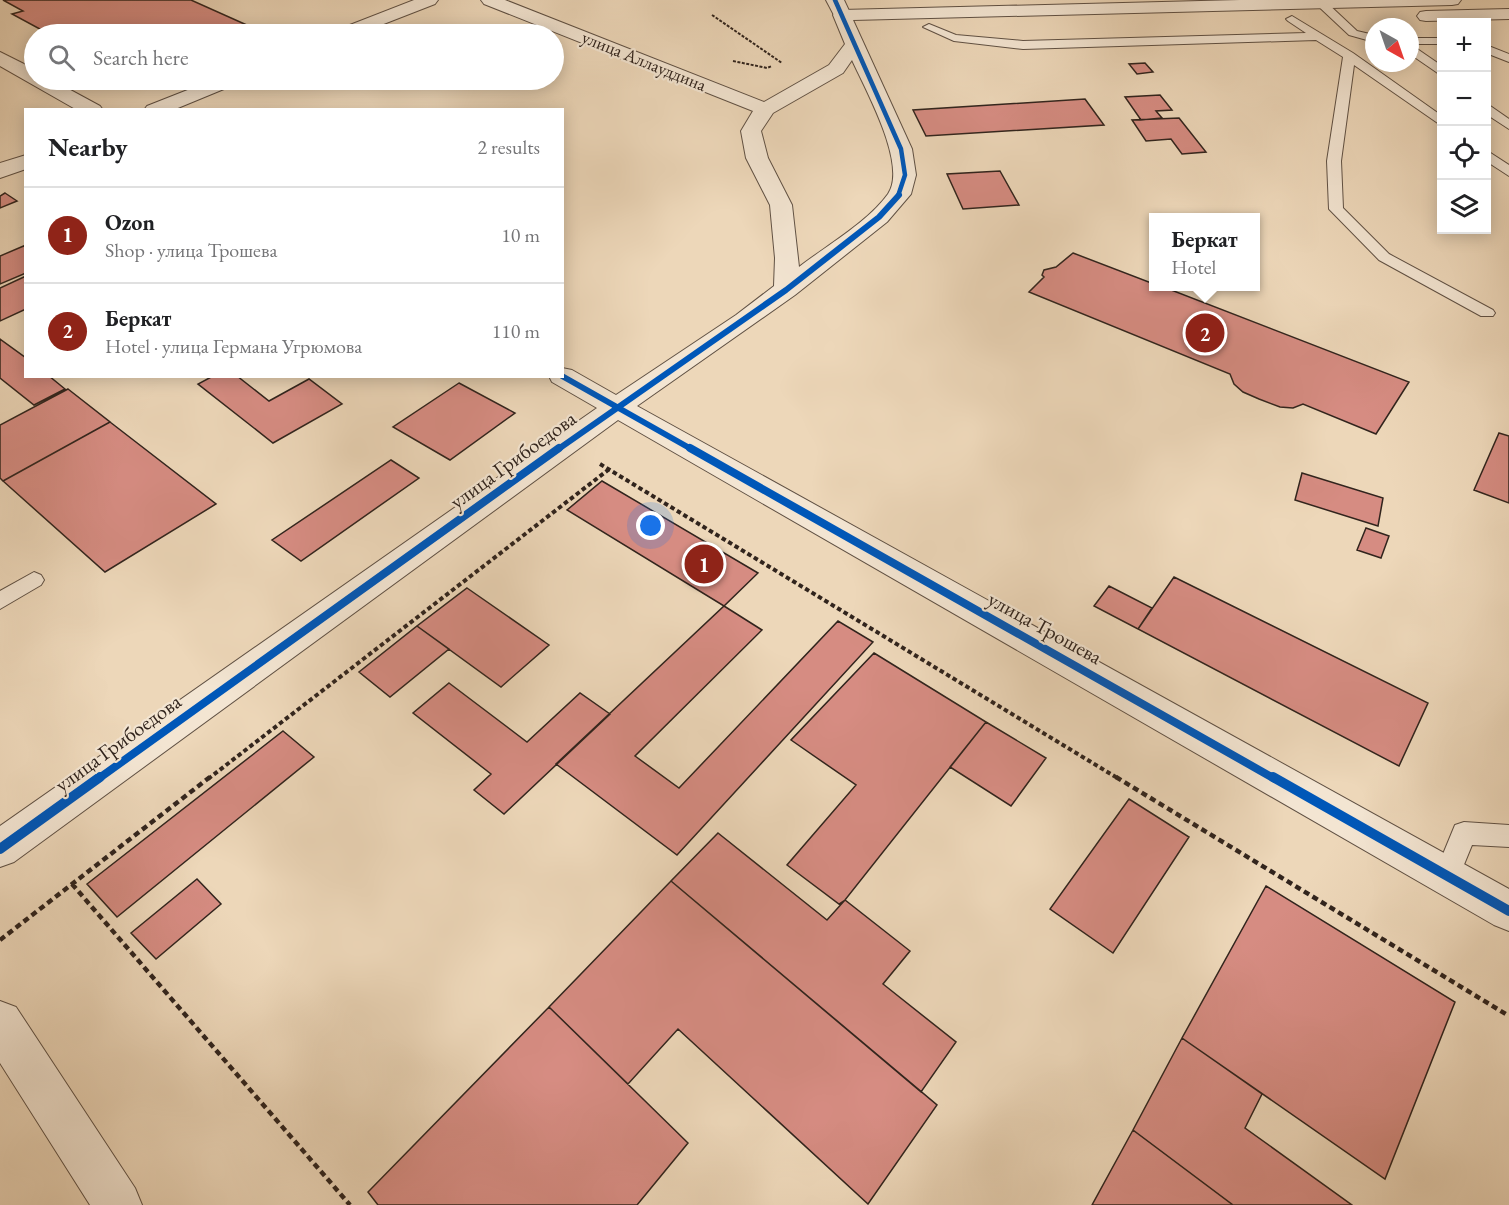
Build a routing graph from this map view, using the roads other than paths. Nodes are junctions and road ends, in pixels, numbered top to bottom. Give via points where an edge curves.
1 (429, 0) edge
2 (490, 0) edge
3 (1452, 0) edge
4 (1274, 2) edge
5 (1321, 3) junction
6 (1509, 14) edge
7 (1336, 18) junction
8 (1292, 19) junction
9 (845, 22) edge
10 (368, 24) edge
11 (551, 24) edge
12 (929, 27) junction
13 (564, 29) edge
14 (1319, 36) junction
15 (1365, 36) edge
16 (1419, 41) edge
17 (1437, 41) edge
18 (1491, 50) edge
19 (1419, 55) edge
20 (1349, 56) junction
21 (0, 58) edge
22 (1509, 58) edge
23 (1437, 68) edge
24 (24, 71) edge
25 (57, 90) edge
26 (205, 90) edge
27 (89, 108) edge
28 (159, 108) edge
29 (765, 109) junction
30 (1491, 111) edge
31 (1437, 118) edge
32 (1509, 125) edge
33 (1491, 158) edge
34 (24, 162) edge
35 (0, 171) edge
36 (1509, 172) edge
37 (786, 290) junction
38 (1487, 313) dead end
39 (564, 377) edge
40 (617, 407) junction
41 (34, 580) dead end
42 (0, 601) edge
43 (1509, 836) edge
44 (0, 849) edge
45 (1447, 876) junction
46 (1509, 911) edge
47 (0, 1023) edge
48 (118, 1205) edge

1 - 10 street
2 - 11 street, улица Аллауддина
3 - 5 street
4 - 5 street
4 - 8 street
4 - 9 street
5 - 7 lane
6 - 7 street
7 - 8 street
7 - 15 lane via 1353,33
8 - 12 street
8 - 14 lane
9 - 12 street
9 - 29 street via 836,69
9 - 37 street, улица Грибоедова via 901,149 905,175 900,194 879,217
12 - 14 lane via 954,38 1023,45
13 - 29 street, улица Аллауддина
14 - 20 lane
16 - 17 lane
18 - 22 lane
19 - 23 lane
20 - 31 lane
20 - 38 lane via 1334,161 1336,209 1384,257
21 - 24 street
25 - 27 street
26 - 28 street
29 - 37 street via 751,131 757,158 781,205
30 - 32 lane
33 - 36 lane
34 - 35 street
37 - 40 street, улица Грибоедова
39 - 40 street, улица Трошева
40 - 44 street, улица Грибоедова
40 - 45 street, улица Трошева
41 - 42 lane
43 - 45 lane via 1464,833
45 - 46 street, улица Трошева
47 - 48 street

